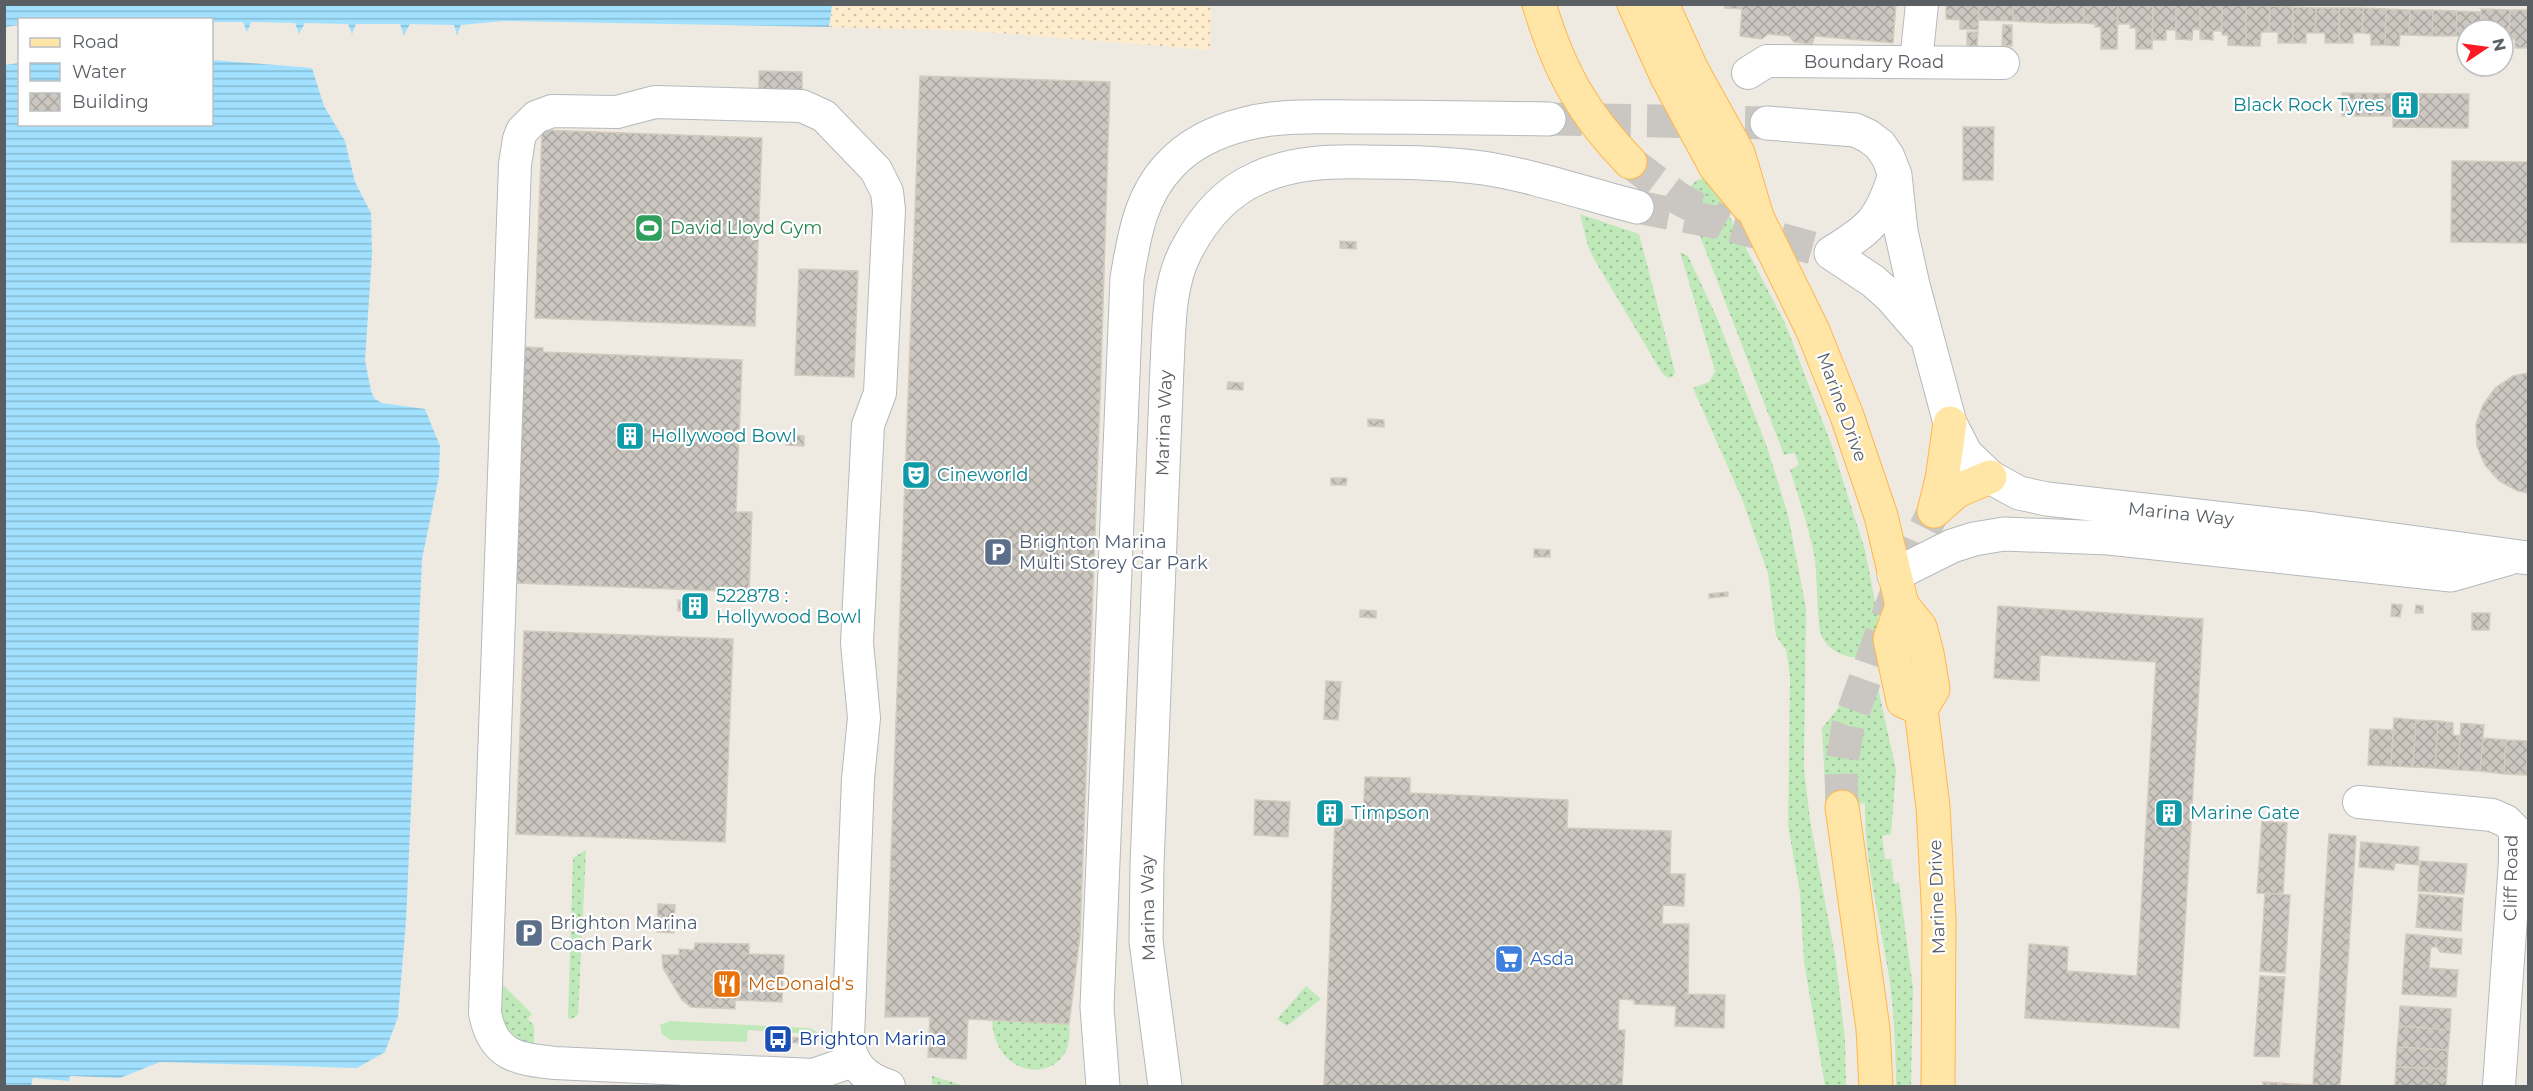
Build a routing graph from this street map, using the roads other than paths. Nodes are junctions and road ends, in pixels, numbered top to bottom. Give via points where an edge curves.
1 (1539, 4) edge
2 (1634, 4) edge
3 (1662, 4) edge
4 (1923, 4) edge
5 (1916, 63) junction
6 (2003, 63) dead end
7 (1748, 73) dead end
8 (1549, 119) tunnel mouth
9 (1767, 123) tunnel mouth
10 (1630, 162) tunnel mouth
11 (1895, 175) junction
12 (1637, 207) tunnel mouth
13 (1757, 217) junction
14 (1930, 341) junction
15 (1950, 423) junction
16 (1990, 477) junction
17 (2522, 557) edge
18 (1898, 590) junction
19 (2359, 802) dead end
20 (1842, 807) tunnel mouth
21 (853, 1061) junction
22 (889, 1086) edge
23 (1103, 1086) edge
24 (1165, 1086) edge
25 (1876, 1086) edge
26 (1938, 1086) edge
27 (2499, 1086) edge

1 - 10 main road via 1574,91 1604,137
2 - 13 main road, Marine Drive via 1667,77 1715,166
3 - 13 main road, Marine Drive via 1692,70 1738,153
4 - 5 street
5 - 6 street, Boundary Road
5 - 7 street, Boundary Road via 1767,62
8 - 23 street via 1302,117 1246,123 1202,140 1182,153 1158,179 1147,199 1136,227 1127,278 1097,1007
9 - 11 street, Marina Way via 1854,130 1880,145
11 - 14 street, Marina Way via 1901,231
11 - 14 street, Marina Way via 1875,221 1831,253 1873,281
12 - 24 street, Marina Way via 1483,168 1407,162 1310,163 1256,178 1236,190 1213,210 1186,251 1170,318 1147,865 1146,941
13 - 18 main road, Marine Drive via 1805,311 1847,416 1881,516
14 - 15 street, Marina Way
15 - 16 street, Marina Way via 1966,454
15 - 16 main road via 1934,511 1957,490
16 - 17 street, Marina Way via 2040,498
17 - 18 street via 2451,576 2109,538 2004,534 1952,546
18 - 26 main road, Marine Drive via 1890,639 1903,701 1921,709 1934,807 1939,920
19 - 27 street, Cliff Road via 2492,815 2515,830
20 - 25 main road via 1874,1029
21 - 21 street via 848,1038 849,983 864,718 857,643 868,425 880,393 887,192 876,170 824,116 802,106 655,102 617,112 552,111 536,117 522,131 515,164 485,1013 488,1027 500,1047 517,1058 530,1060 783,1075 813,1075
21 - 22 street via 873,1081

